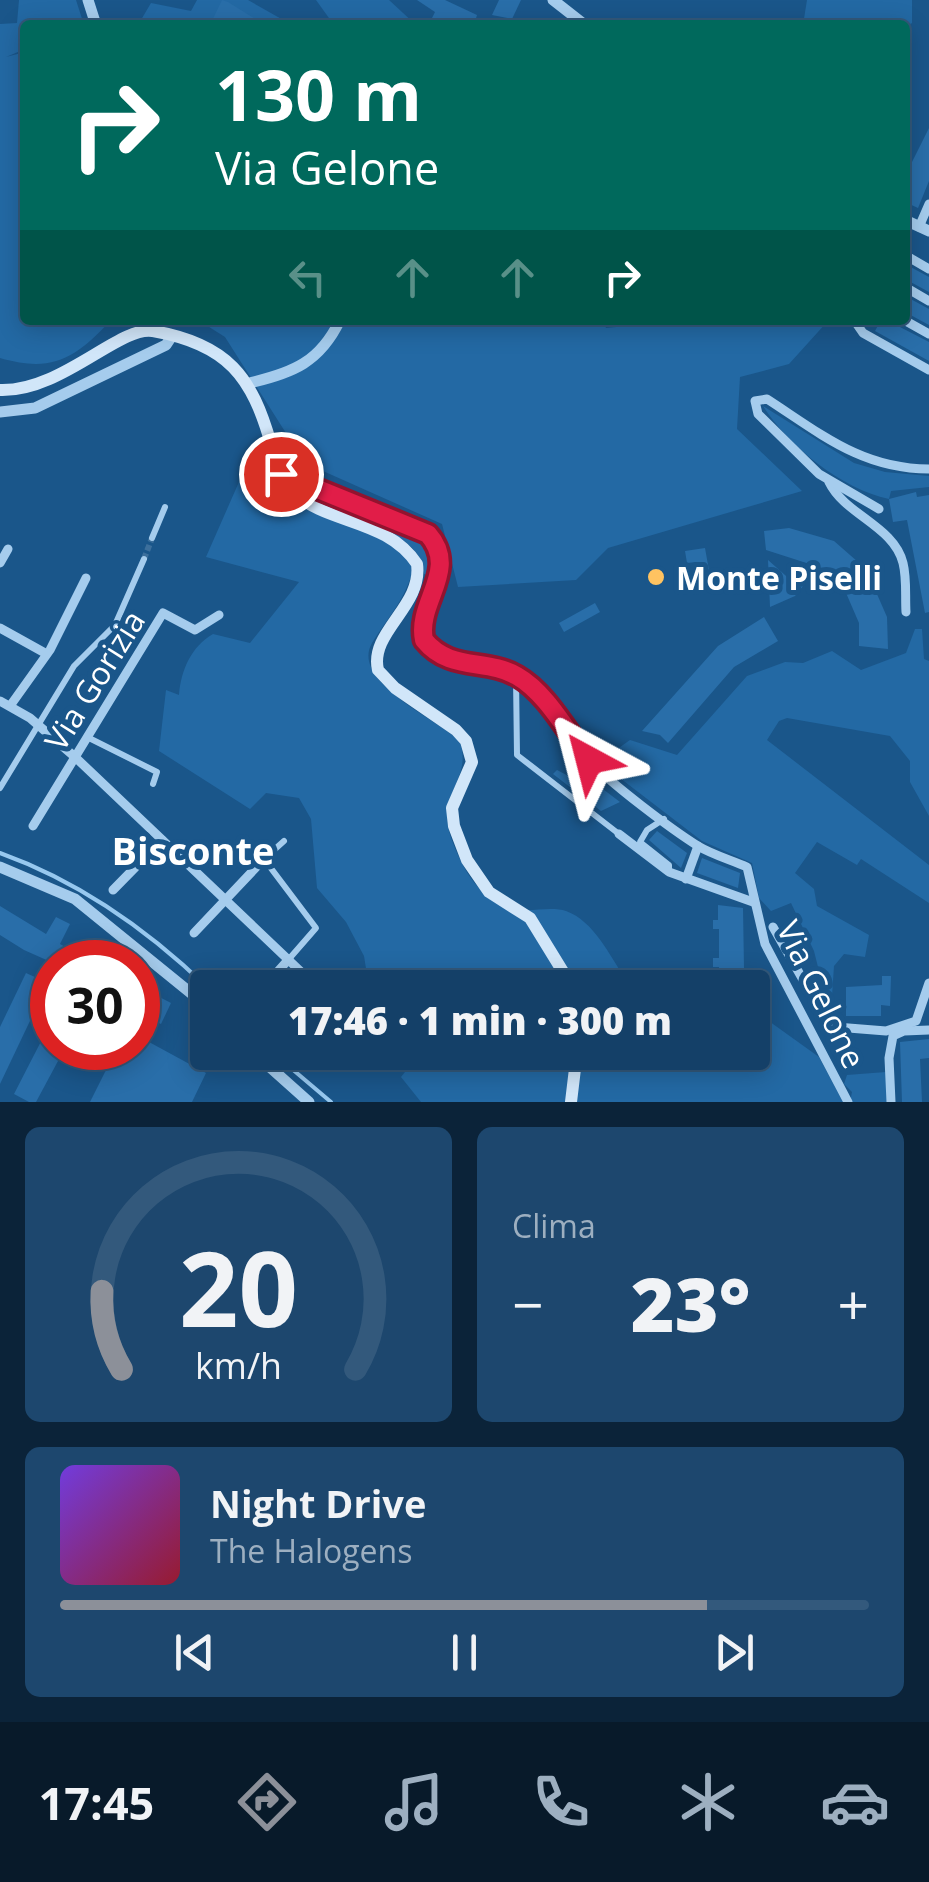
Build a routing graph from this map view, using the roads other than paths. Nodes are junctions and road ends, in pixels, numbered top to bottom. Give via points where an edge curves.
1 (553, 0) edge
2 (579, 20) edge
3 (929, 204) edge
4 (924, 229) edge
5 (337, 325) edge
6 (857, 325) edge
7 (172, 336) junction
8 (929, 370) edge
9 (249, 383) junction
10 (0, 390) edge
11 (0, 412) edge
12 (929, 469) edge
13 (281, 474) junction
14 (829, 482) junction
15 (165, 507) dead end
16 (879, 509) dead end
17 (152, 538) tunnel mouth
18 (8, 549) dead end
19 (144, 559) tunnel mouth
20 (0, 563) edge
21 (86, 578) dead end
22 (906, 612) dead end
23 (219, 615) dead end
24 (0, 628) edge
25 (45, 654) junction
26 (516, 676) junction
27 (5, 704) edge
28 (38, 726) junction
29 (87, 737) junction
30 (75, 757) junction
31 (153, 784) dead end
32 (0, 788) edge
33 (664, 819) junction
34 (33, 826) dead end
35 (619, 834) joint
36 (162, 840) junction
37 (284, 841) dead end
38 (698, 846) junction
39 (264, 858) junction
40 (0, 867) edge
41 (669, 872) junction
42 (686, 879) junction
43 (113, 890) dead end
44 (226, 900) junction
45 (753, 902) junction
46 (773, 927) dead end
47 (194, 933) dead end
48 (289, 959) junction
49 (279, 970) edge
50 (300, 970) edge
51 (562, 970) edge
52 (929, 983) edge
53 (190, 992) edge
54 (929, 1030) edge
55 (896, 1031) junction
56 (274, 1070) edge
57 (575, 1070) edge
58 (310, 1102) edge
59 (571, 1102) edge
60 (848, 1102) edge
61 (891, 1102) edge

1 - 2 street
3 - 4 street
5 - 9 street via 306,365
6 - 8 street
7 - 9 main road via 209,351
7 - 10 main road via 134,332 55,378
7 - 11 street via 36,408
9 - 13 main road
12 - 14 street via 860,459 767,399 757,399 758,414
13 - 26 street via 428,534 441,568 423,618 424,640 453,662
13 - 51 main road via 297,496 386,534 417,564 408,603 378,648 378,670 466,742 470,768 452,816 467,860 482,886 530,918
14 - 16 street
14 - 22 street via 898,550
15 - 17 street
18 - 20 street
19 - 28 street via 115,625 74,666
21 - 25 street
23 - 29 street, Via Gorizia via 195,630 163,613
24 - 25 street
25 - 27 street
26 - 33 street, Via Gelone via 594,766
26 - 35 street via 517,754
27 - 28 street
28 - 30 street
28 - 32 street
29 - 30 street, Via Gorizia
29 - 31 street via 158,772
30 - 34 street, Via Gorizia
30 - 36 street
33 - 38 street, Via Gelone
33 - 41 street via 640,840
35 - 41 street
36 - 43 street
36 - 44 street
37 - 39 street
38 - 42 street
38 - 45 street, Via Gelone via 747,867
39 - 44 street
39 - 48 street via 316,928
40 - 53 street via 75,899
41 - 42 street
42 - 45 street
44 - 47 street
44 - 48 street
45 - 60 street, Via Gelone via 765,944
46 - 55 street via 832,1025
48 - 49 street
48 - 50 street
52 - 55 street via 920,1018
54 - 55 street, Via Gelone
55 - 61 street, Via Gelone
56 - 58 street
57 - 59 main road

